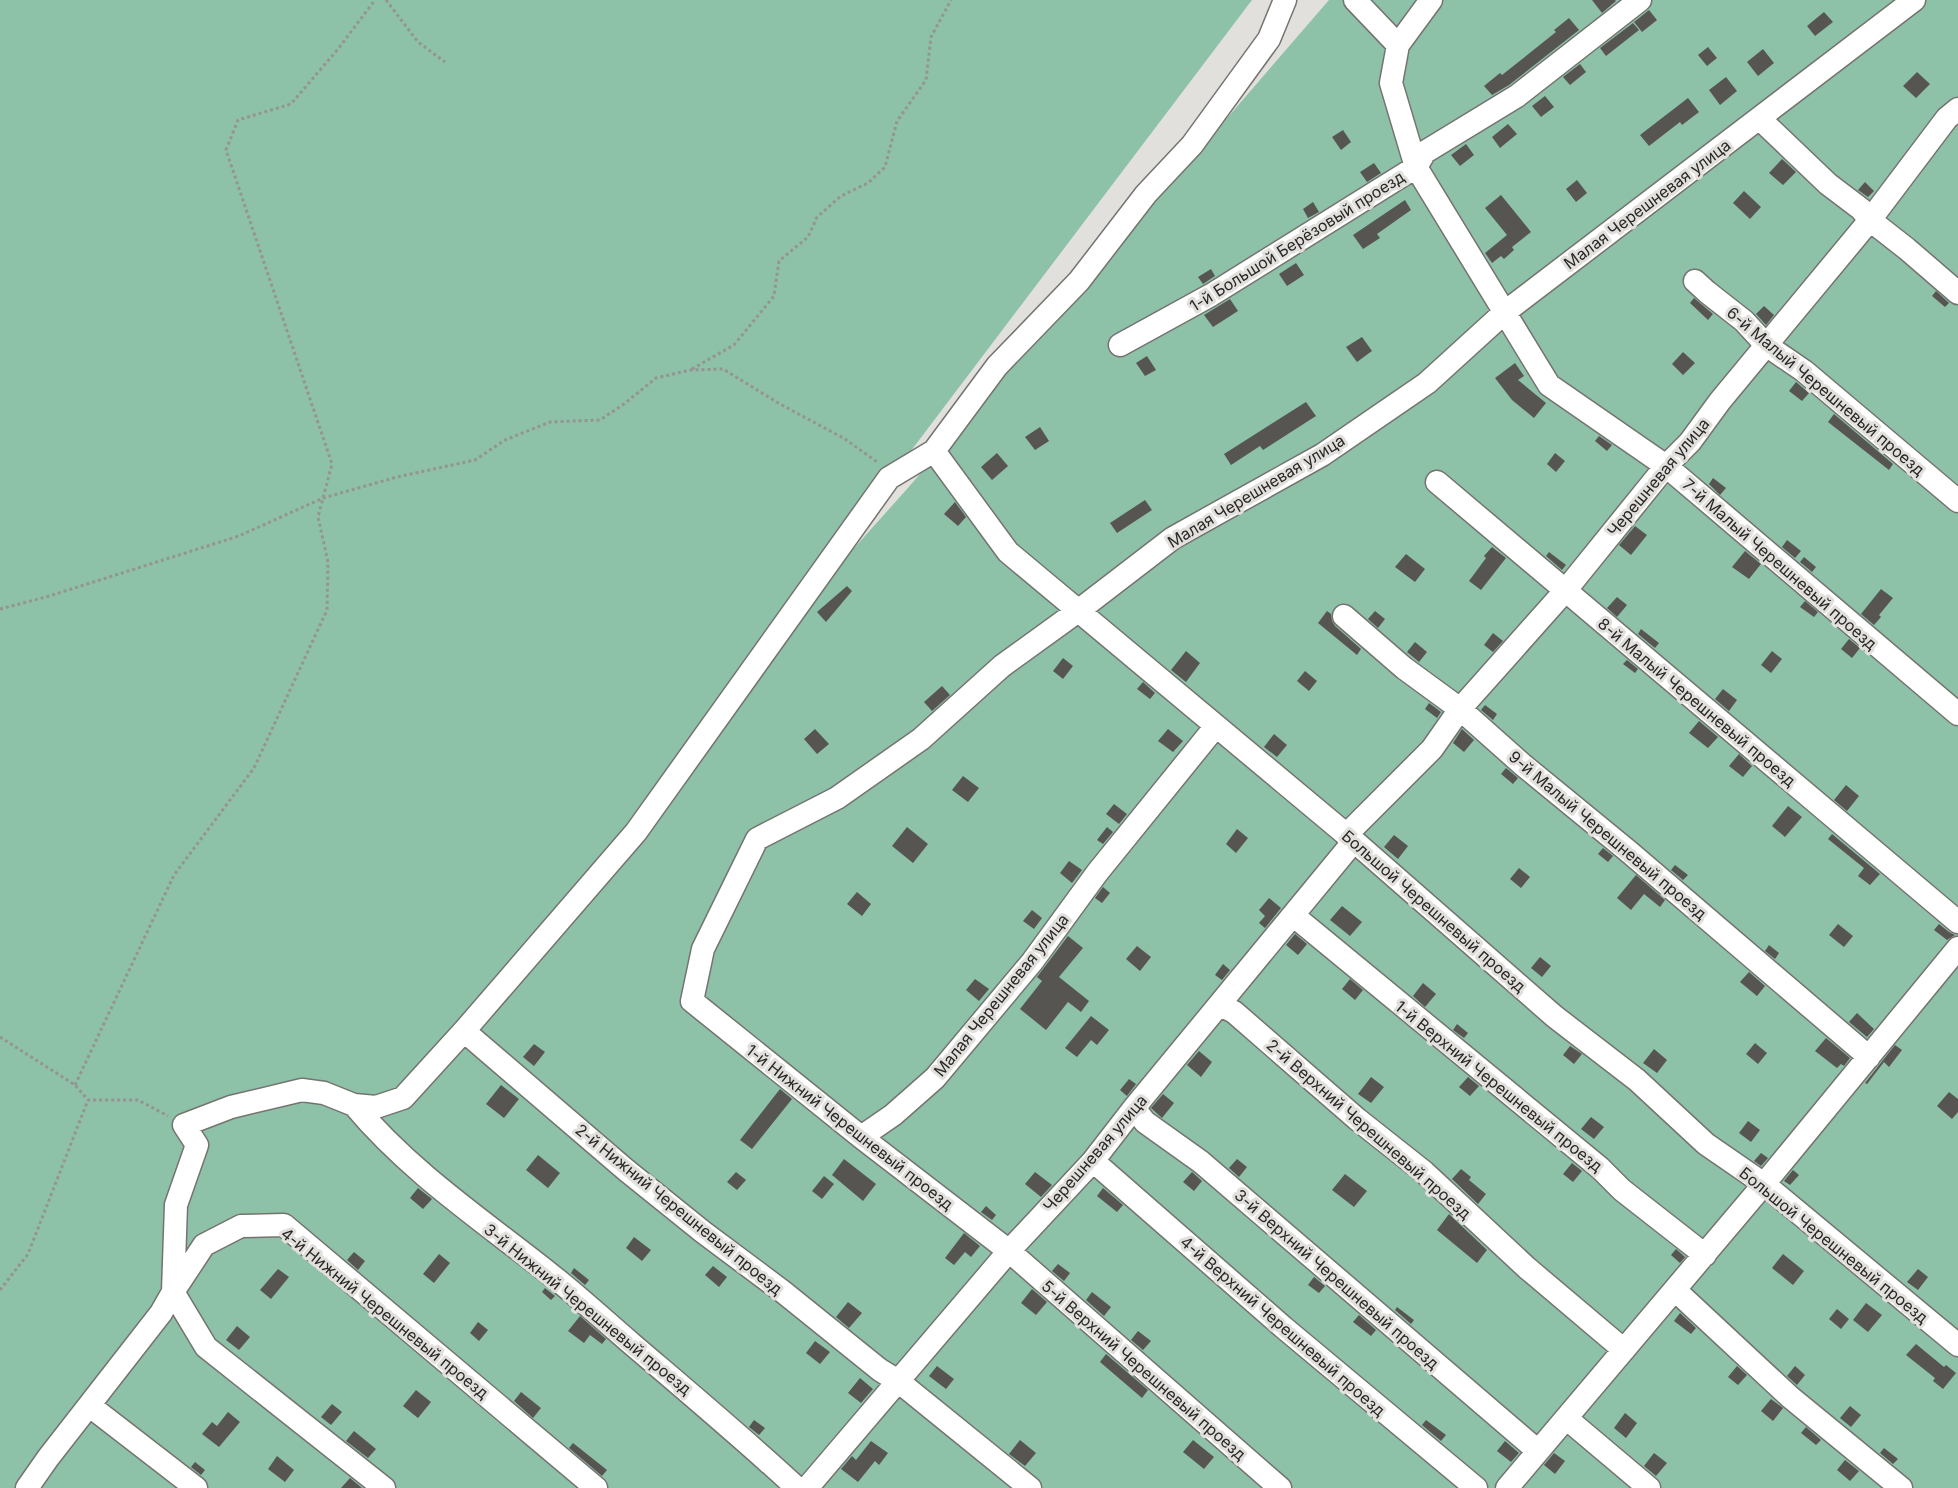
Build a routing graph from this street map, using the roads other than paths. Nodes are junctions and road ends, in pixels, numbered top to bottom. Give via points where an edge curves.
1 (1285, 0) edge
2 (1355, 0) edge
3 (1431, 0) edge
4 (1640, 0) edge
5 (1914, 0) edge
6 (1398, 45) junction
7 (1958, 109) edge
8 (1760, 119) junction
9 (1416, 167) junction
10 (1870, 220) junction
11 (1695, 281) dead end
12 (1958, 294) edge
13 (1505, 312) junction
14 (1120, 345) dead end
15 (1766, 345) junction
16 (934, 451) junction
17 (1666, 466) junction
18 (1437, 482) dead end
19 (1958, 501) edge
20 (1565, 591) junction
21 (1078, 611) junction
22 (1344, 616) dead end
23 (1460, 709) junction
24 (1958, 714) edge
25 (1216, 726) junction
26 (1350, 838) junction
27 (1294, 916) junction
28 (1958, 922) edge
29 (1958, 948) edge
30 (692, 1001) joint
31 (1220, 1005) junction
32 (464, 1031) junction
33 (1869, 1057) junction
34 (354, 1105) junction
35 (1134, 1108) junction
36 (861, 1137) junction
37 (1093, 1161) junction
38 (1764, 1184) junction
39 (1009, 1251) junction
40 (1705, 1255) junction
41 (1675, 1290) junction
42 (173, 1292) junction
43 (1958, 1346) edge
44 (1624, 1350) junction
45 (898, 1381) junction
46 (90, 1406) junction
47 (1566, 1418) junction
48 (1538, 1451) junction
49 (27, 1488) edge
50 (196, 1488) edge
51 (384, 1488) edge
52 (596, 1488) edge
53 (797, 1488) edge
54 (807, 1488) edge
55 (1030, 1488) edge
56 (1280, 1488) edge
57 (1476, 1488) edge
58 (1507, 1488) edge
59 (1648, 1488) edge
60 (1901, 1488) edge

1 - 16 lane via 1269,39 1192,145 1146,194 1079,281 997,366
2 - 6 lane
3 - 6 lane
4 - 9 lane, 1-й Большой Берёзовый проезд via 1517,96 1425,152
5 - 8 lane, Малая Черешневая улица
6 - 9 lane, 7-й Малый Черешневый проезд via 1391,82
7 - 10 lane, Черешневая улица via 1947,118
8 - 10 lane
8 - 13 lane, Малая Черешневая улица
9 - 13 lane, 7-й Малый Черешневый проезд
9 - 14 lane, 1-й Большой Берёзовый проезд via 1211,295
10 - 12 lane
10 - 15 lane, Черешневая улица
11 - 15 lane, 6-й Малый Черешневый проезд via 1744,321
13 - 17 lane, 7-й Малый Черешневый проезд via 1549,385
13 - 21 lane, Малая Черешневая улица via 1427,383 1322,455 1173,538
15 - 17 lane, Черешневая улица via 1690,442
15 - 19 lane, 6-й Малый Черешневый проезд via 1804,371
16 - 21 lane, Большой Черешневый проезд via 1008,552
16 - 32 lane via 889,478 636,832
17 - 20 lane, Черешневая улица
17 - 24 lane, 7-й Малый Черешневый проезд
18 - 20 lane, 8-й Малый Черешневый проезд
20 - 23 lane, Черешневая улица
20 - 28 lane, 8-й Малый Черешневый проезд
21 - 25 lane, Большой Черешневый проезд
21 - 30 lane, Малая Черешневая улица via 1002,666 912,746 837,798 757,839 704,949
22 - 23 lane, 9-й Малый Черешневый проезд via 1404,668
23 - 26 lane, Черешневая улица via 1432,748
23 - 33 lane, 9-й Малый Черешневый проезд
25 - 26 lane, Большой Черешневый проезд
25 - 36 lane, Малая Черешневая улица via 1096,873 1032,962 935,1078
26 - 27 lane, Черешневая улица
26 - 38 lane, Большой Черешневый проезд via 1554,1016 1637,1080 1706,1144
27 - 31 lane, Черешневая улица
27 - 40 lane, 1-й Верхний Черешневый проезд
29 - 33 lane
30 - 36 lane, 1-й Нижний Черешневый проезд
31 - 35 lane, Черешневая улица
31 - 44 lane, 2-й Верхний Черешневый проезд via 1234,1012 1424,1172 1527,1268
32 - 34 lane via 403,1098 376,1107
32 - 45 lane, 2-й Нижний Черешневый проезд via 703,1232
33 - 38 lane
34 - 42 lane via 324,1093 302,1090 231,1107 184,1125 197,1145 176,1205
34 - 53 lane, 3-й Нижний Черешневый проезд via 407,1161 551,1275
35 - 37 lane, Черешневая улица
35 - 48 lane, 3-й Верхний Черешневый проезд via 1145,1122 1201,1162
36 - 39 lane, 1-й Нижний Черешневый проезд
37 - 39 lane, Черешневая улица
37 - 57 lane, 4-й Верхний Черешневый проезд
38 - 40 lane
38 - 43 lane, Большой Черешневый проезд
39 - 45 lane, Черешневая улица
39 - 56 lane, 5-й Верхний Черешневый проезд
40 - 41 lane
41 - 44 lane
41 - 60 lane via 1790,1397
42 - 46 lane, 4-й Нижний Черешневый проезд
42 - 51 lane via 206,1347
42 - 52 lane, 4-й Нижний Черешневый проезд via 204,1245 241,1226 284,1225
44 - 47 lane
45 - 54 lane, Черешневая улица
45 - 55 lane, 2-й Нижний Черешневый проезд
46 - 49 lane, 4-й Нижний Черешневый проезд
46 - 50 lane
47 - 48 lane
47 - 59 lane
48 - 58 lane

